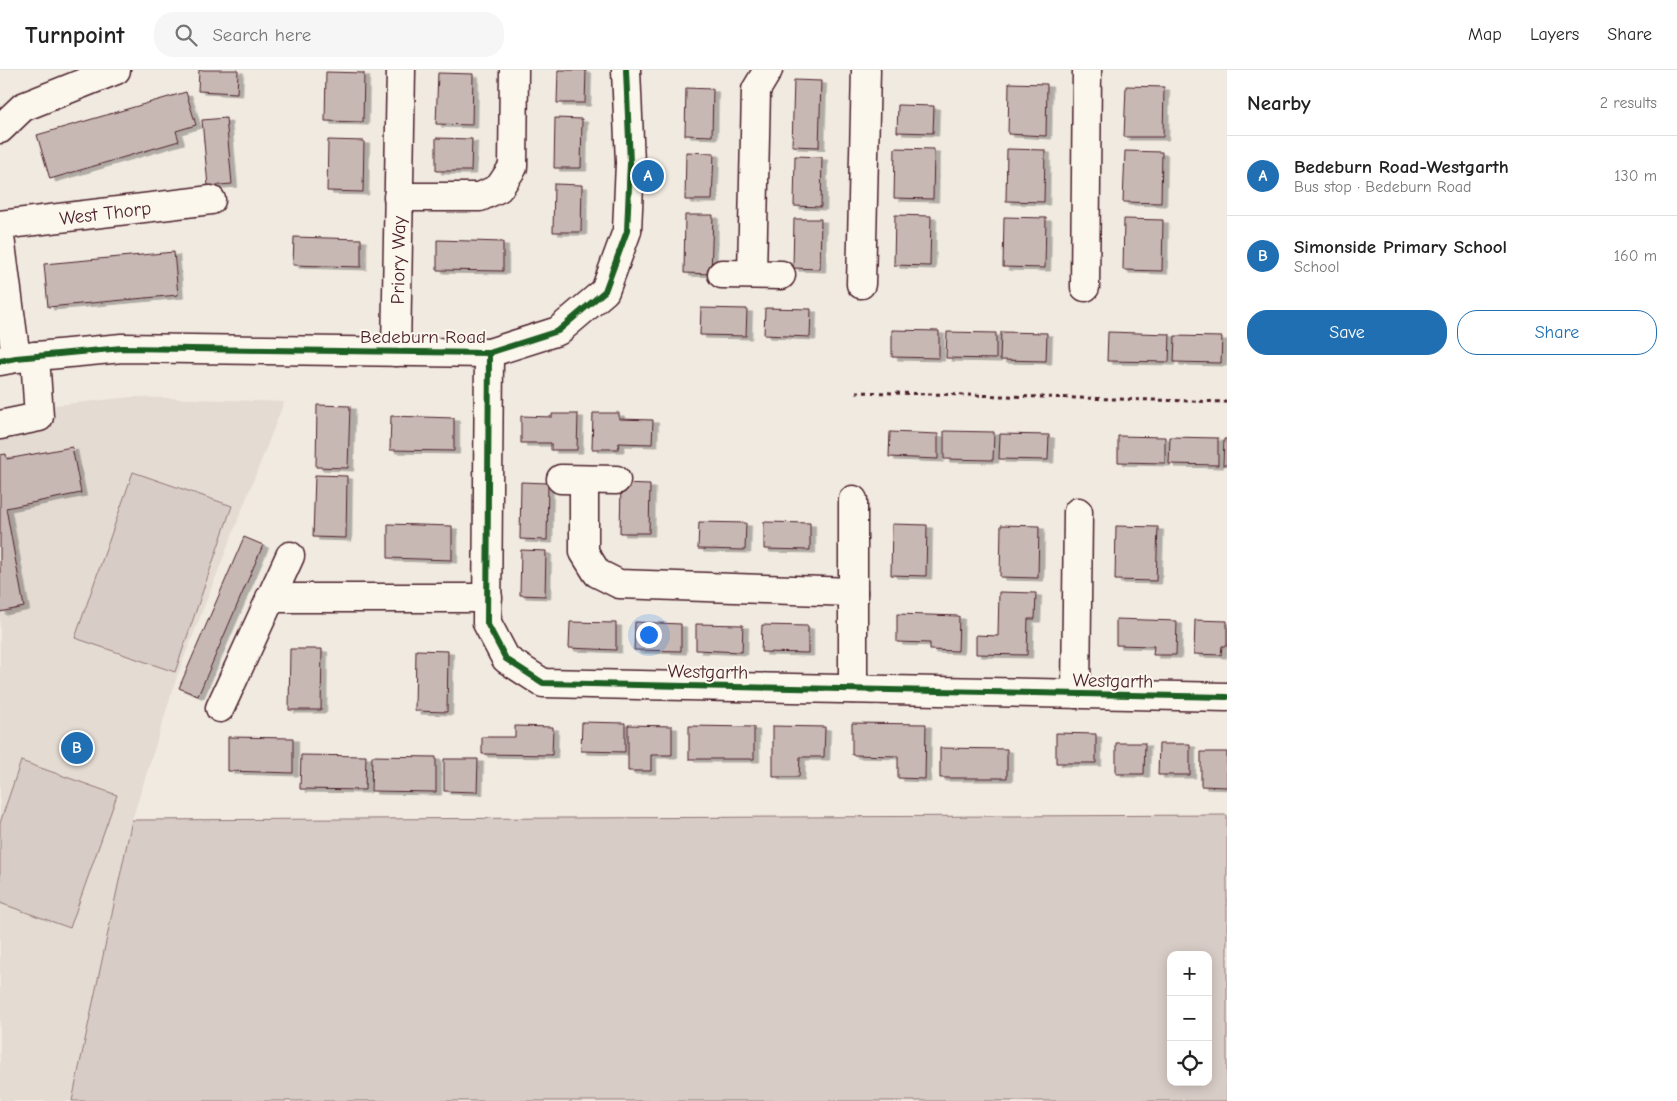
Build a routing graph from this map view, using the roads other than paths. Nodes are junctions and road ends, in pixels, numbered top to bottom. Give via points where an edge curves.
1 (116, 70) edge
2 (401, 70) edge
3 (514, 70) edge
4 (626, 70) edge
5 (768, 70) edge
6 (866, 70) edge
7 (1087, 70) edge
8 (0, 130) edge
9 (398, 197) junction
10 (211, 200) dead end
11 (0, 225) edge
12 (0, 238) edge
13 (722, 274) dead end
14 (752, 274) junction
15 (781, 275) dead end
16 (861, 284) dead end
17 (1085, 287) dead end
18 (396, 352) junction
19 (489, 353) junction
20 (17, 358) edge
21 (0, 425) edge
22 (616, 480) dead end
23 (853, 500) dead end
24 (1078, 512) dead end
25 (290, 556) dead end
26 (853, 592) junction
27 (270, 598) junction
28 (488, 598) junction
29 (853, 689) junction
30 (1076, 694) junction
31 (1227, 697) edge
32 (220, 708) dead end

1 - 8 street via 23,107
2 - 9 street, Priory Way
3 - 9 street, Priory Way via 513,167 499,188 480,197
4 - 19 street, Bedeburn Road via 630,163 627,231 605,291 558,331
5 - 14 street via 756,90
6 - 16 street
7 - 17 street
9 - 18 street, Priory Way
10 - 11 street, West Thorp
12 - 20 street
13 - 14 street
14 - 15 street
18 - 19 street, Bedeburn Road
18 - 20 street, Bedeburn Road via 122,348
19 - 28 street, Westgarth
20 - 21 street via 39,417
22 - 26 street via 573,479 584,552 596,573 620,584
23 - 26 street
24 - 30 street
25 - 27 street
26 - 29 street
27 - 28 street
27 - 32 street
28 - 29 street, Westgarth via 487,623 506,659 543,683
29 - 30 street, Westgarth
30 - 31 street, Westgarth

